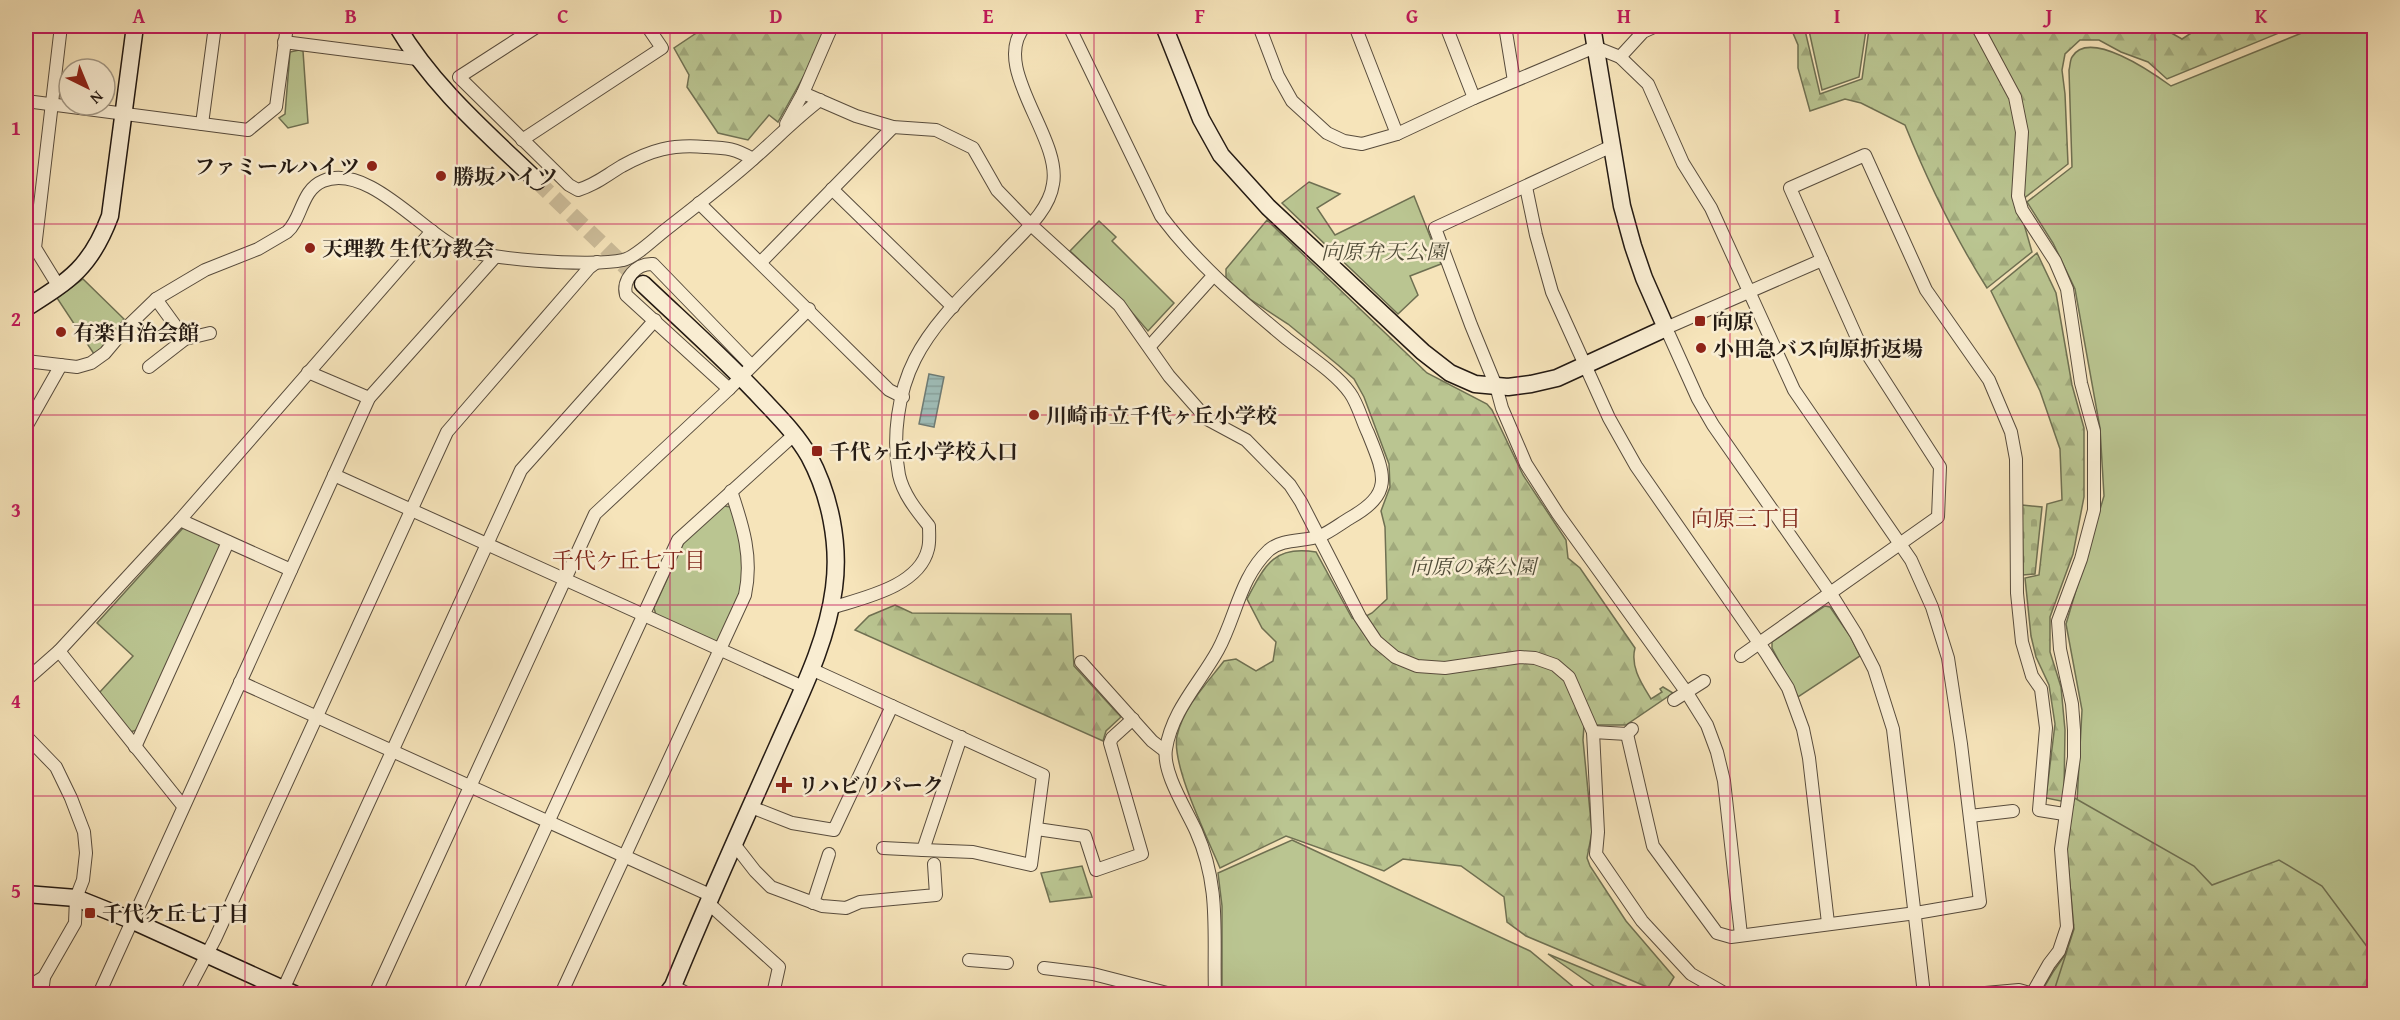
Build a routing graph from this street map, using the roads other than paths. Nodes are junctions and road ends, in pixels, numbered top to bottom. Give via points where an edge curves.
1 (61, 26) edge
2 (135, 26) edge
3 (215, 26) edge
4 (286, 26) edge
5 (397, 26) edge
6 (538, 26) edge
7 (647, 26) edge
8 (832, 26) edge
9 (1025, 26) edge
10 (1069, 26) edge
11 (1164, 26) edge
12 (1259, 26) edge
13 (1355, 26) edge
14 (1446, 26) edge
15 (1505, 26) edge
16 (1592, 26) edge
17 (1656, 26) edge
18 (1977, 26) edge
19 (284, 42) junction
20 (1595, 47) junction
21 (1620, 57) junction
22 (417, 59) junction
23 (1514, 81) junction
24 (803, 93) junction
25 (1474, 98) junction
26 (820, 100) junction
27 (26, 101) edge
28 (51, 104) junction
29 (124, 114) junction
30 (202, 124) junction
31 (893, 126) junction
32 (782, 130) junction
33 (1397, 134) junction
34 (522, 140) junction
35 (1612, 146) junction
36 (753, 159) junction
37 (537, 181) tunnel mouth
38 (1526, 187) junction
39 (832, 189) junction
40 (699, 203) junction
41 (1030, 224) junction
42 (432, 231) junction
43 (495, 257) junction
44 (625, 260) junction
45 (1822, 260) junction
46 (597, 262) junction
47 (761, 262) junction
48 (1213, 276) junction
49 (639, 277) junction
50 (59, 287) junction
51 (1749, 292) junction
52 (156, 299) junction
53 (953, 307) junction
54 (26, 309) edge
55 (808, 309) junction
56 (655, 320) junction
57 (1666, 328) junction
58 (210, 333) dead end
59 (184, 339) junction
60 (1150, 346) junction
61 (26, 361) edge
62 (1585, 364) junction
63 (61, 365) junction
64 (149, 367) dead end
65 (746, 370) junction
66 (308, 372) junction
67 (1496, 386) junction
68 (729, 389) junction
69 (903, 397) junction
70 (369, 398) junction
71 (26, 427) edge
72 (795, 434) junction
73 (334, 475) junction
74 (732, 491) junction
75 (411, 510) junction
76 (180, 520) junction
77 (1319, 536) junction
78 (228, 542) junction
79 (488, 544) junction
80 (1900, 545) junction
81 (291, 570) junction
82 (565, 579) junction
83 (1831, 594) junction
84 (831, 608) junction
85 (644, 615) junction
86 (1759, 643) junction
87 (721, 650) junction
88 (60, 651) junction
89 (1741, 656) dead end
90 (1081, 662) dead end
91 (812, 669) junction
92 (26, 680) edge
93 (1704, 681) dead end
94 (240, 682) junction
95 (803, 687) junction
96 (1688, 693) junction
97 (1674, 700) dead end
98 (892, 706) junction
99 (317, 718) junction
100 (1133, 719) junction
101 (1593, 732) junction
102 (26, 735) edge
103 (961, 737) junction
104 (135, 747) junction
105 (393, 751) junction
106 (1165, 751) junction
107 (470, 786) junction
108 (183, 806) junction
109 (751, 807) junction
110 (2013, 811) dead end
111 (2064, 814) junction
112 (1970, 816) junction
113 (548, 822) junction
114 (1037, 829) junction
115 (734, 844) junction
116 (883, 848) dead end
117 (923, 850) junction
118 (829, 854) dead end
119 (624, 856) junction
120 (934, 864) dead end
121 (26, 894) edge
122 (76, 897) junction
123 (708, 898) junction
124 (813, 903) junction
125 (1916, 913) junction
126 (131, 920) junction
127 (1828, 923) junction
128 (1741, 935) junction
129 (207, 954) junction
130 (969, 960) dead end
131 (1007, 963) dead end
132 (1044, 968) dead end
133 (44, 977) junction
134 (26, 988) edge
135 (670, 990) edge
136 (286, 993) edge
137 (42, 994) edge
138 (99, 994) edge
139 (186, 994) edge
140 (375, 994) edge
141 (469, 994) edge
142 (561, 994) edge
143 (688, 994) edge
144 (773, 994) edge
145 (1171, 994) edge
146 (1215, 994) edge
147 (1726, 994) edge
148 (1924, 994) edge
149 (1974, 994) edge
150 (2033, 994) edge

1 - 28 street
2 - 29 street
3 - 30 street
4 - 19 street
5 - 22 street
6 - 34 street via 459,77
7 - 34 street via 662,48
8 - 24 street
9 - 41 street via 1014,47 1017,65 1055,169 1048,201
10 - 48 street via 1161,216
11 - 67 street via 1201,119 1221,155 1268,207 1439,366 1475,384
12 - 33 street via 1278,76 1292,100 1327,133 1362,144
13 - 33 street
14 - 25 street
15 - 23 street
16 - 20 street
17 - 21 street via 1642,32
18 - 111 street via 2015,97 2022,132 2018,196 2067,289 2081,383 2094,431 2094,510 2058,621 2074,730 2074,757
19 - 22 street
19 - 30 street via 276,106 248,130
20 - 21 street
20 - 23 street
20 - 35 street
21 - 51 street via 1648,84 1683,163 1711,208
22 - 37 street via 447,94
23 - 25 street
24 - 26 street
24 - 32 street
25 - 33 street
26 - 31 street
26 - 32 street
27 - 28 street
28 - 29 street
28 - 50 street via 35,248
29 - 30 street
29 - 50 street via 110,216 101,241 83,266
31 - 39 street
31 - 41 street via 936,130 973,148 997,190
32 - 36 street
34 - 36 street via 578,190 596,184 644,154 681,145 737,149
35 - 38 street
35 - 57 street via 1633,246
36 - 40 street
38 - 62 street via 1552,292
38 - 67 street via 1435,228
39 - 47 street
39 - 53 street
40 - 44 street
40 - 47 street
41 - 53 street
41 - 60 street via 1119,305
42 - 43 street via 454,246
42 - 52 street via 390,198 362,184 330,179 316,185 286,232 258,249 205,270
42 - 66 street
43 - 46 street
43 - 70 street
44 - 46 street
44 - 49 street
45 - 51 street
45 - 80 street via 1857,338 1940,467 1938,517
45 - 111 street via 1790,188 1865,155 1926,290 1989,381 2011,432 2016,459 2017,593 2022,642 2032,676 2041,689 2046,728 2039,810
46 - 75 street via 447,432
47 - 55 street
48 - 60 street
48 - 77 street via 1351,393 1380,463 1383,482 1378,497 1368,508
49 - 56 street via 626,279 626,295
49 - 65 street
50 - 54 street
51 - 57 street
51 - 80 street via 1794,390
52 - 59 street
52 - 63 street via 99,359 76,367
53 - 69 street via 915,358
55 - 65 street
55 - 69 street via 889,390
56 - 68 street
56 - 79 street via 521,470
57 - 62 street
57 - 83 street via 1713,425
58 - 59 street
59 - 64 street
60 - 77 street via 1207,419 1246,440 1290,485
61 - 63 street
62 - 67 street via 1557,378
62 - 86 street via 1636,466
63 - 71 street
65 - 68 street
65 - 72 street
66 - 70 street
66 - 76 street
67 - 96 street via 1526,464
68 - 82 street via 595,514
69 - 84 street via 897,428 899,476 911,503 929,526 928,550 922,563 886,591
70 - 73 street
72 - 74 street
72 - 84 street via 818,475 831,519 836,563
73 - 75 street
73 - 81 street
74 - 85 street via 678,540
74 - 87 street via 746,533 749,579
75 - 79 street
75 - 99 street
76 - 78 street
76 - 88 street
77 - 101 street via 1360,617 1376,641 1395,657 1417,666 1445,668 1520,657 1555,665 1569,677
77 - 106 street via 1281,544 1264,556 1245,584 1218,651 1179,708
78 - 81 street
78 - 104 street
79 - 82 street
79 - 105 street
80 - 83 street
80 - 112 street via 1932,607 1948,658
81 - 94 street
82 - 85 street
82 - 107 street
83 - 86 street
83 - 125 street via 1874,669 1893,729
84 - 91 street
85 - 87 street
85 - 113 street
86 - 89 street
86 - 127 street via 1788,688 1803,729
87 - 95 street
87 - 119 street
88 - 92 street
88 - 104 street
90 - 100 street
91 - 95 street
91 - 98 street
93 - 96 street
94 - 99 street
94 - 108 street
95 - 109 street
96 - 97 street
96 - 128 street via 1707,724 1720,762
98 - 103 street
98 - 109 street via 834,830 792,823
99 - 105 street
99 - 129 street
100 - 106 street
100 - 114 street via 1110,743 1142,854 1096,870 1085,836
101 - 128 street via 1630,731 1653,846 1717,933
101 - 147 street via 1596,854 1642,921 1691,975
102 - 122 street via 56,767 84,832 84,874
103 - 114 street via 1043,775
103 - 117 street
104 - 108 street
105 - 107 street
105 - 136 street
106 - 146 street via 1170,774 1197,832 1212,884 1216,909
107 - 113 street
107 - 140 street
108 - 126 street
109 - 115 street
110 - 112 street
111 - 150 street via 2061,849 2067,927 2059,951
112 - 125 street via 1980,902
113 - 119 street
113 - 141 street
114 - 117 street via 1031,865 973,852
115 - 123 street
115 - 124 street via 771,886
116 - 117 street
118 - 124 street
119 - 123 street
119 - 142 street
120 - 124 street via 936,895 860,902 846,908
121 - 122 street
122 - 126 street
122 - 133 street via 75,923
123 - 135 street
123 - 144 street via 779,967
125 - 127 street
125 - 148 street
126 - 129 street
126 - 138 street
127 - 128 street
129 - 136 street
129 - 139 street
130 - 131 street
132 - 145 street via 1093,974
133 - 134 street
133 - 137 street
135 - 143 street
149 - 150 street via 2019,990

